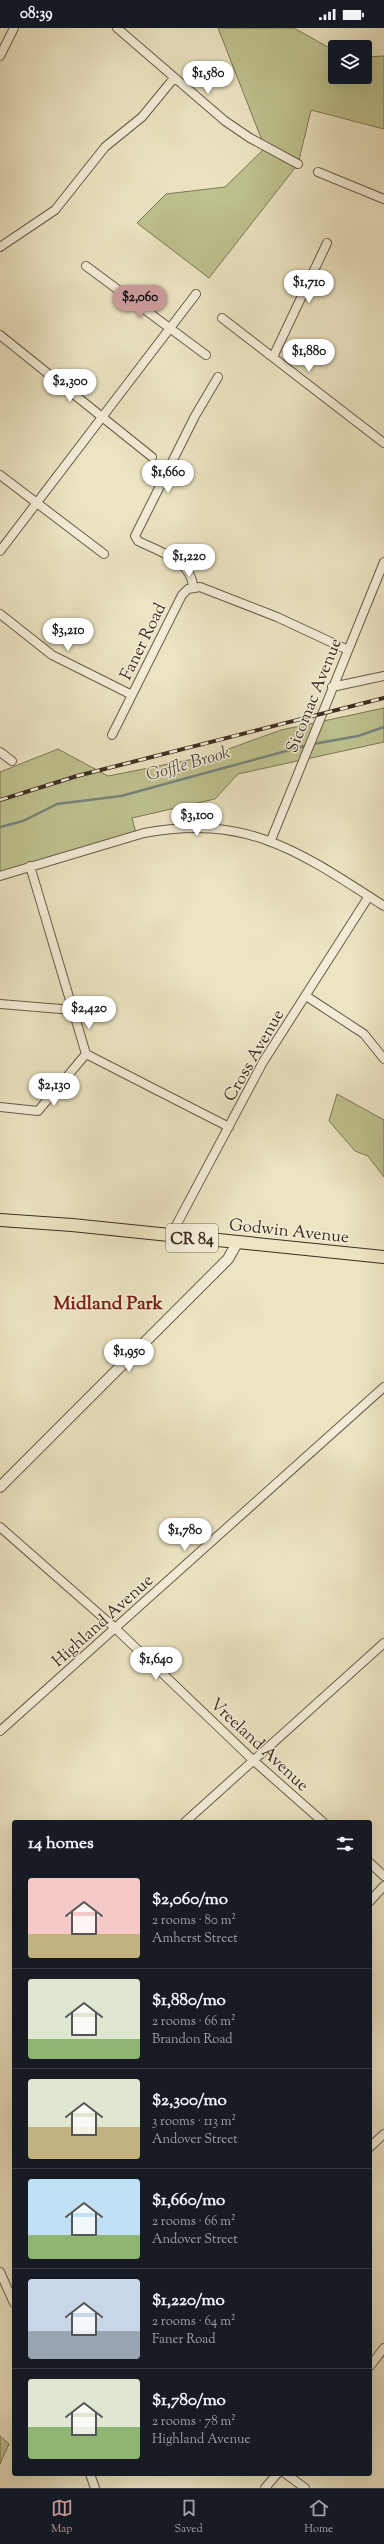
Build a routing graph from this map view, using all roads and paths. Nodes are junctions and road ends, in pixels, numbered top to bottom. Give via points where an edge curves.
1 (14, 28) edge
2 (117, 28) edge
3 (0, 56) edge
4 (174, 78) junction
5 (298, 164) dead end
6 (318, 172) dead end
7 (384, 199) edge
8 (327, 243) dead end
9 (0, 247) edge
10 (86, 266) dead end
11 (196, 294) dead end
12 (222, 318) dead end
13 (168, 327) junction
14 (0, 335) edge
15 (206, 356) dead end
16 (273, 357) junction
17 (218, 377) dead end
18 (102, 416) junction
19 (384, 443) edge
20 (152, 457) dead end
21 (0, 475) edge
22 (36, 502) junction
23 (0, 551) edge
24 (104, 554) dead end
25 (384, 562) edge
26 (193, 587) junction
27 (0, 614) edge
28 (348, 650) junction
29 (384, 676) edge
30 (332, 687) junction
31 (132, 695) junction
32 (112, 735) dead end
33 (0, 752) edge
34 (12, 761) dead end
35 (271, 840) junction
36 (30, 866) junction
37 (0, 876) edge
38 (369, 896) junction
39 (384, 906) edge
40 (306, 996) junction
41 (0, 1004) edge
42 (73, 1010) junction
43 (86, 1054) junction
44 (384, 1059) edge
45 (0, 1107) edge
46 (229, 1127) junction
47 (0, 1220) edge
48 (171, 1235) junction
49 (237, 1243) junction
50 (384, 1257) edge
51 (384, 1387) edge
52 (0, 1488) edge
53 (0, 1527) edge
54 (115, 1628) junction
55 (384, 1643) edge
56 (0, 1731) edge
57 (254, 1761) junction
58 (187, 1820) edge
59 (321, 1820) edge
60 (372, 1865) edge
61 (384, 1876) edge
62 (384, 1886) edge
63 (372, 1898) edge
64 (384, 2134) edge
65 (372, 2145) edge
66 (0, 2272) edge
67 (12, 2299) edge
68 (384, 2348) edge
69 (372, 2363) edge
70 (91, 2476) edge
71 (275, 2476) edge
72 (289, 2476) edge
73 (95, 2488) edge
74 (265, 2488) edge
75 (305, 2488) edge

1 - 3 street
2 - 4 street
4 - 5 street via 250,138
4 - 9 street via 142,117 105,147 55,210
6 - 7 street
8 - 16 street
10 - 13 street
11 - 13 street
12 - 16 street
13 - 15 street
13 - 18 street
14 - 18 street
16 - 19 street
17 - 26 street via 195,416 135,536 138,541 182,564 193,578
18 - 20 street
18 - 22 street
21 - 22 street
22 - 23 street
22 - 24 street
25 - 28 street, Sicomac Avenue
26 - 28 street via 200,587 239,601
26 - 31 street, Faner Road via 182,595
27 - 31 street via 52,655
28 - 30 street, Sicomac Avenue
29 - 30 street
30 - 35 street, Sicomac Avenue
31 - 32 street, Faner Road
33 - 34 street
35 - 36 street via 210,827 167,829 144,833
35 - 38 street via 309,858
36 - 37 street
36 - 42 street
38 - 39 street
38 - 40 street, Cross Avenue
40 - 44 street via 364,1034
40 - 46 street, Cross Avenue via 263,1062
41 - 42 street
42 - 43 street
43 - 45 street via 38,1111
43 - 46 street
46 - 48 street, Cross Avenue
47 - 48 main road, Godwin Avenue / CR 84
48 - 49 main road, Godwin Avenue / CR 84
49 - 50 main road, Godwin Avenue / CR 84
49 - 52 street via 228,1258
51 - 54 street, Highland Avenue
53 - 54 street, Vreeland Avenue
54 - 56 street, Highland Avenue
54 - 57 street, Vreeland Avenue
55 - 57 street
57 - 58 street
57 - 59 street, Vreeland Avenue
60 - 61 street
62 - 63 street
64 - 65 street
66 - 67 street
68 - 69 street
70 - 73 street
71 - 74 street
72 - 75 street

